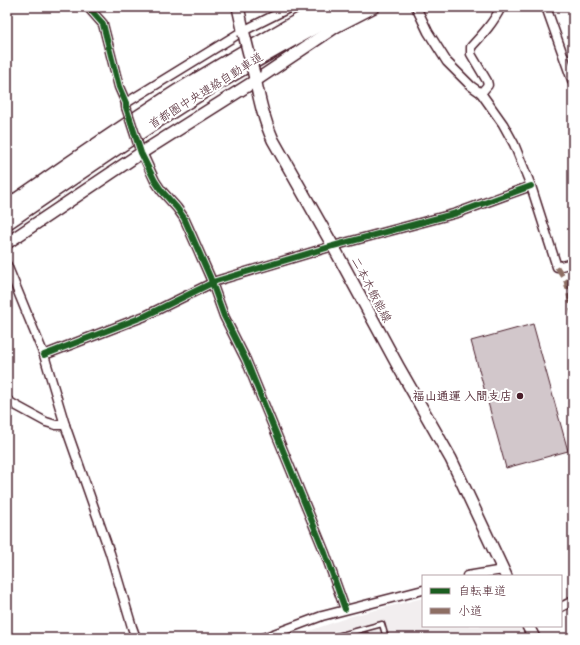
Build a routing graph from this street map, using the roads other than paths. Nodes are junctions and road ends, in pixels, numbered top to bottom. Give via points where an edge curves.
1 (88, 7) edge
2 (238, 7) edge
3 (291, 7) edge
4 (324, 7) edge
5 (350, 7) edge
6 (374, 7) edge
7 (416, 7) edge
8 (501, 7) edge
9 (546, 7) edge
10 (244, 32) junction
11 (254, 78) junction
12 (573, 83) edge
13 (481, 93) junction
14 (126, 105) junction
15 (140, 150) junction
16 (531, 186) junction
17 (7, 207) edge
18 (7, 222) edge
19 (7, 243) edge
20 (333, 246) junction
21 (573, 262) edge
22 (7, 264) edge
23 (211, 284) junction
24 (44, 355) junction
25 (7, 400) edge
26 (65, 425) junction
27 (504, 573) edge
28 (479, 575) edge
29 (422, 590) edge
30 (573, 601) edge
31 (562, 606) edge
32 (346, 609) junction
33 (528, 627) edge
34 (136, 638) edge
35 (263, 638) edge
36 (330, 638) edge
37 (386, 638) edge
38 (534, 638) edge

1 - 14 street via 102,24
2 - 10 main road, 二本木飯能線
3 - 10 street
4 - 17 highway, 首都圏中央連絡自動車道 via 178,92
5 - 18 highway, 首都圏中央連絡自動車道 via 273,49 184,103
6 - 11 main road via 337,26
7 - 13 street via 447,62
8 - 13 street via 497,16 471,47 471,54 488,85
9 - 12 street
10 - 11 main road, 二本木飯能線, bridge
10 - 14 street
11 - 15 main road
11 - 20 main road, 二本木飯能線 via 273,140
13 - 16 street via 514,144
14 - 15 street, bridge
15 - 19 main road
15 - 23 street via 155,181 184,218
16 - 20 street via 457,213
16 - 21 street via 557,267
20 - 23 street
20 - 27 main road, 二本木飯能線 via 451,459
22 - 24 street
23 - 24 street via 125,325
23 - 32 street via 249,366
24 - 26 street
25 - 26 street via 46,422
26 - 34 street via 110,552
27 - 28 street
29 - 32 street
30 - 31 street
32 - 35 street
33 - 38 main road
36 - 37 lane via 382,624

